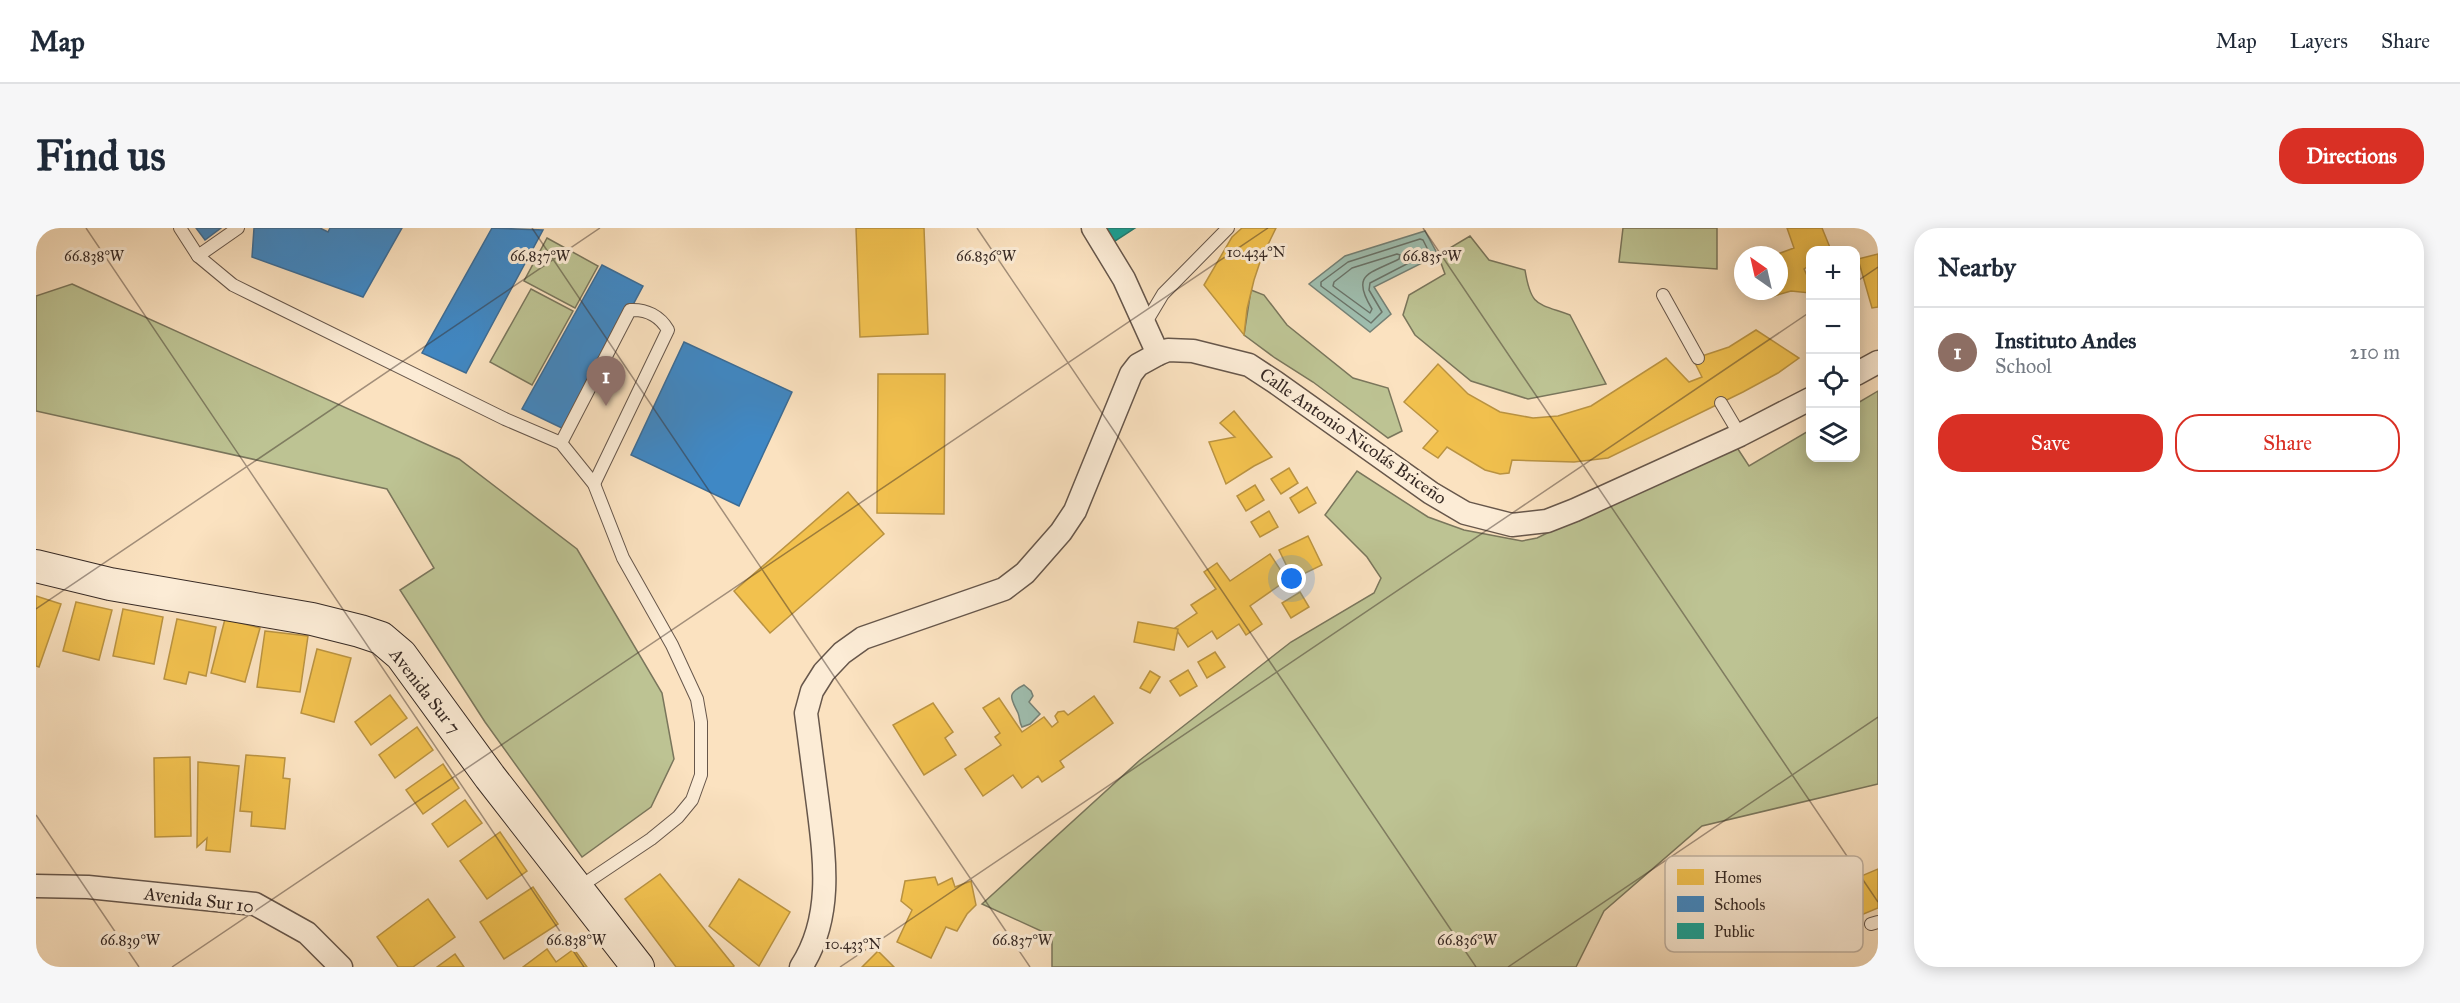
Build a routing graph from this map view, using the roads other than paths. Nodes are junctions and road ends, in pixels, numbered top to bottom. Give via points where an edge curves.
1 (180, 228) edge
2 (238, 228) edge
3 (1093, 228) edge
4 (1228, 228) edge
5 (198, 256) junction
6 (1663, 295) dead end
7 (1145, 324) junction
8 (1158, 354) junction
9 (1698, 358) dead end
10 (1878, 362) edge
11 (1860, 372) edge
12 (1806, 401) edge
13 (1721, 403) dead end
14 (1740, 435) junction
15 (561, 443) junction
16 (594, 484) junction
17 (36, 566) edge
18 (36, 886) edge
19 (578, 888) junction
20 (341, 967) edge
21 (638, 967) edge
22 (801, 967) edge

1 - 5 lane
2 - 5 lane
3 - 7 street
4 - 7 lane via 1163,294
5 - 15 lane via 233,285
6 - 9 lane
7 - 8 street
8 - 14 street, Calle Antonio Nicolás Briceño via 1168,350 1193,351 1249,365 1431,493 1466,513 1512,525 1547,521 1575,510
8 - 22 street, Calle Antonio Nicolás Briceño via 1131,374 1074,511 1025,573 1004,589 863,638 842,653 812,691 806,713 824,857 824,893 820,925
10 - 11 street
12 - 14 street, Calle Antonio Nicolás Briceño
13 - 14 lane
15 - 16 lane
15 - 16 lane via 630,310 642,309 663,320 669,330
16 - 19 lane via 623,558 697,699 701,775 692,800 678,817
17 - 19 main road, Avenida Sur 7 via 110,584 312,620 381,638 401,655
18 - 20 street, Avenida Sur 10 via 88,887 255,904 307,933
19 - 21 main road, Avenida Sur 7

